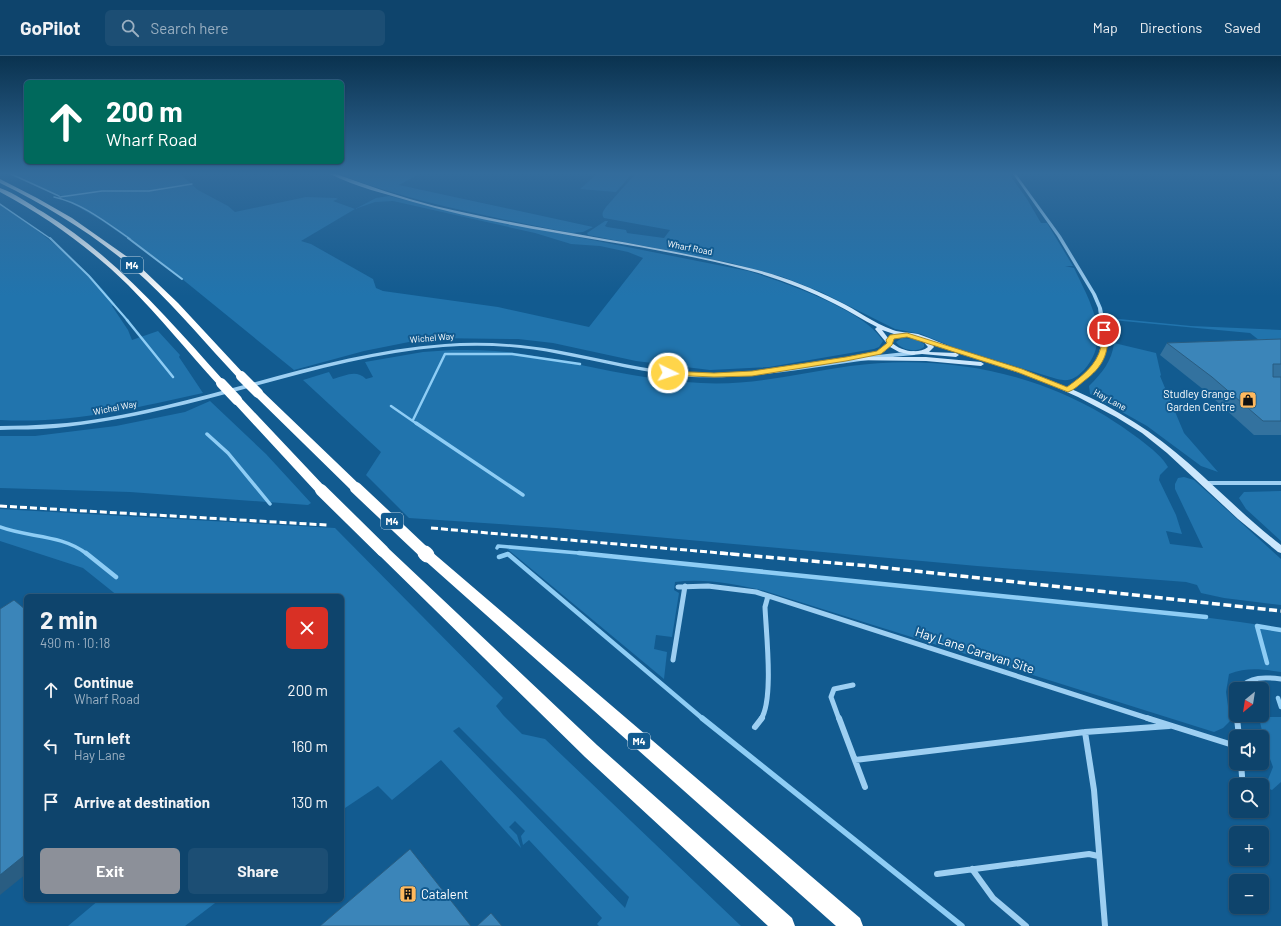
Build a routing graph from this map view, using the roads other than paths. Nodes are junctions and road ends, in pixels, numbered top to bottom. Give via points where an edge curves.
1 (42, 215) edge
2 (63, 215) edge
3 (476, 215) edge
4 (1043, 215) edge
5 (874, 324) junction
6 (902, 335) junction
7 (924, 339) junction
8 (890, 342) junction
9 (916, 353) junction
10 (870, 356) junction
11 (975, 358) junction
12 (846, 359) junction
13 (1019, 371) junction
14 (1068, 390) junction
15 (0, 428) edge
16 (1205, 483) junction
17 (1281, 483) edge
18 (1281, 550) edge
19 (685, 586) junction
20 (678, 587) dead end
21 (768, 596) junction
22 (673, 660) dead end
23 (1281, 679) edge
24 (1246, 682) edge
25 (853, 685) dead end
26 (755, 727) dead end
27 (1175, 727) junction
28 (1085, 732) junction
29 (1229, 744) edge
30 (855, 760) junction
31 (1242, 770) edge
32 (1242, 776) dead end
33 (865, 787) dead end
34 (1098, 856) junction
35 (972, 869) junction
36 (937, 874) dead end
37 (784, 926) edge
38 (852, 926) edge
39 (1026, 926) edge
40 (1105, 926) edge

1 - 37 highway, M4, bridge via 116,269 321,490 591,751
2 - 38 highway, M4, bridge via 134,266 174,304 258,393 427,555
3 - 5 main road, Wharf Road via 750,269 810,290 841,304
4 - 14 street, Hay Lane via 1094,294 1100,308 1105,339 1101,358 1089,374
5 - 6 main road, Wharf Road
5 - 8 main road, Wharf Road
6 - 7 main road, Wharf Road
6 - 8 main road via 892,337
7 - 9 main road via 930,343 930,348
7 - 11 main road, Wharf Road
8 - 9 main road, Wharf Road via 900,350
8 - 10 street, Wichel Way via 881,351
9 - 10 street, Wichel Way
9 - 11 main road, Wharf Road
10 - 12 street, Wichel Way
11 - 13 main road, Wharf Road
12 - 13 main road via 949,360
12 - 15 street, Wichel Way via 752,373 693,375 645,370 515,346 432,346 363,357 125,416 68,425
13 - 14 main road, Wharf Road
14 - 16 main road, Hay Lane via 1109,410 1151,436
16 - 17 street
16 - 18 main road, Hay Lane
19 - 20 street, Hay Lane Caravan Site
19 - 21 street, Hay Lane Caravan Site via 737,589
19 - 22 street
21 - 26 street via 765,607 768,695 764,714
21 - 27 street, Hay Lane Caravan Site
23 - 24 street
25 - 30 street via 834,689 831,697
27 - 28 street, Hay Lane Caravan Site via 1154,726
27 - 29 street, Hay Lane Caravan Site
28 - 30 street, Hay Lane Caravan Site
28 - 34 street via 1092,771
30 - 33 street
31 - 32 street
34 - 35 street via 1089,854
34 - 40 street
35 - 36 street
35 - 39 street via 993,898

